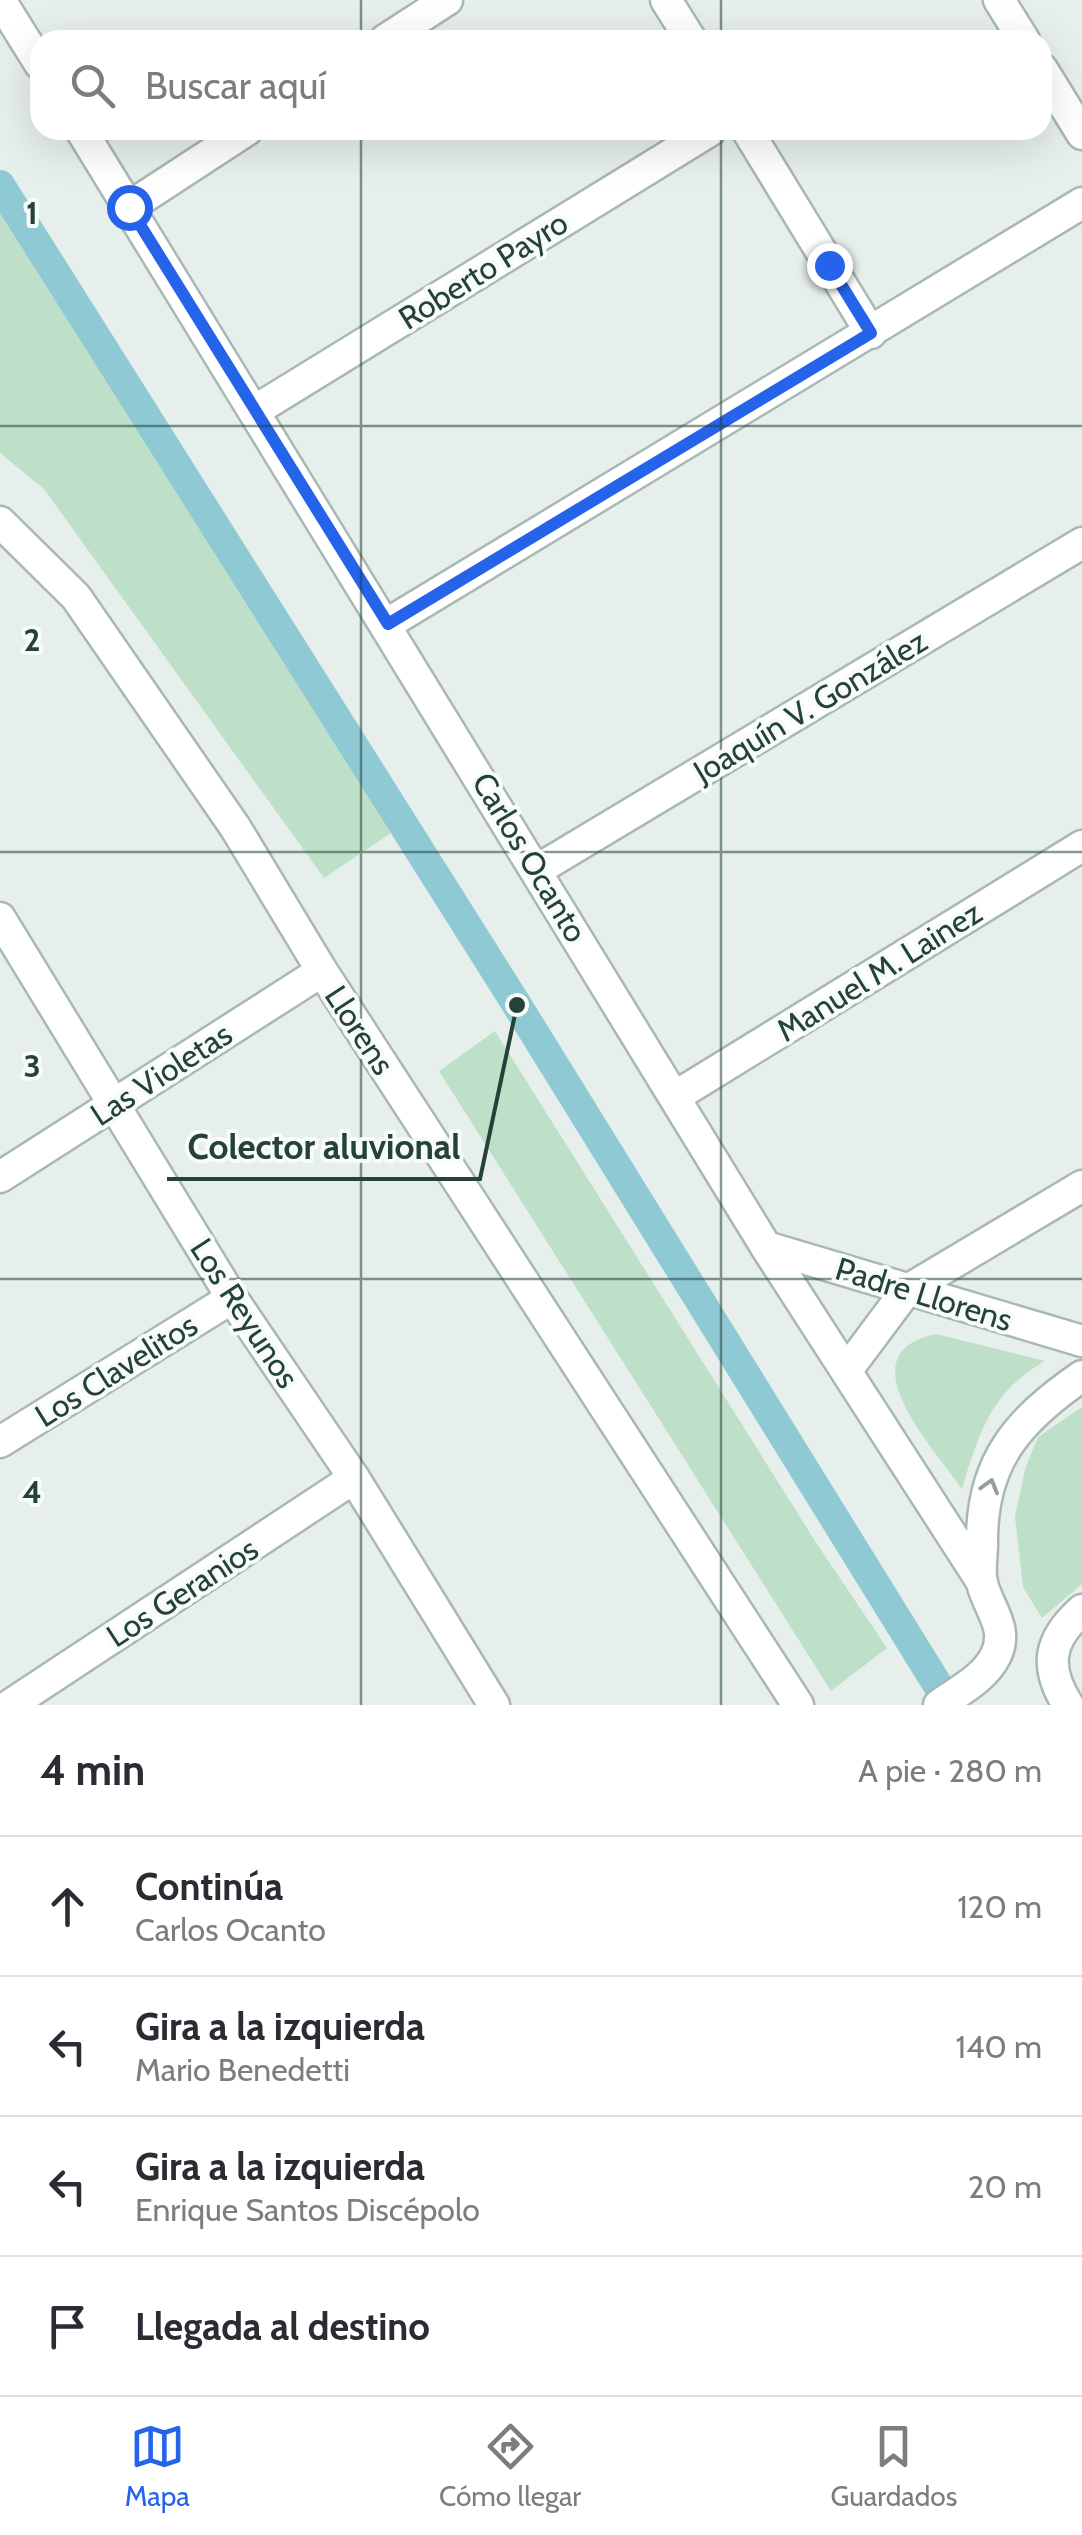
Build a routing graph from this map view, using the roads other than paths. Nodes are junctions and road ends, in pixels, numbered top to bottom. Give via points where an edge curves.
1 (447, 0) edge
2 (666, 0) edge
3 (999, 0) edge
4 (3, 1) edge
5 (400, 30) edge
6 (685, 30) edge
7 (1018, 30) edge
8 (30, 47) edge
9 (1052, 85) edge
10 (1082, 134) edge
11 (87, 140) edge
12 (232, 140) edge
13 (695, 140) edge
14 (752, 140) edge
15 (129, 207) junction
16 (1079, 210) edge
17 (871, 333) junction
18 (256, 410) junction
19 (0, 522) edge
20 (1082, 544) edge
21 (388, 624) junction
22 (1082, 846) edge
23 (537, 870) junction
24 (0, 918) edge
25 (322, 971) junction
26 (676, 1096) junction
27 (114, 1104) junction
28 (0, 1177) edge
29 (1082, 1186) edge
30 (766, 1246) junction
31 (906, 1290) junction
32 (232, 1298) junction
33 (1082, 1341) edge
34 (847, 1370) junction
35 (1082, 1376) edge
36 (0, 1442) edge
37 (354, 1478) junction
38 (982, 1582) junction
39 (1082, 1610) edge
40 (479, 1700) edge
41 (10, 1705) edge
42 (798, 1705) edge
43 (939, 1705) edge
44 (1068, 1705) edge

1 - 5 street
2 - 6 street
3 - 7 street
4 - 8 street
9 - 10 street
11 - 15 street, Carlos Ocanto
12 - 15 street
13 - 18 street, Roberto Payro
14 - 17 street
15 - 18 street, Carlos Ocanto
16 - 17 street
17 - 21 street
18 - 21 street, Carlos Ocanto
19 - 25 street, Llorens via 76,597 234,828
20 - 23 street, Joaquín V. González
21 - 23 street, Carlos Ocanto
22 - 26 street, Manuel M. Lainez
23 - 26 street, Carlos Ocanto
24 - 27 street, Los Reyunos
25 - 27 street, Las Violetas
25 - 42 street, Llorens
26 - 30 street, Carlos Ocanto
27 - 28 street, Las Violetas
27 - 32 street, Los Reyunos
29 - 31 street
30 - 31 street, Padre Llorens
30 - 34 street, Carlos Ocanto
31 - 33 street, Padre Llorens
31 - 34 street
32 - 36 street, Los Clavelitos
32 - 37 street, Los Reyunos
34 - 38 street, Carlos Ocanto
38 -> 35 street via 982,1522 1003,1448 1025,1419
37 - 40 street, Los Reyunos
37 - 41 street, Los Geranios
38 - 43 street via 997,1616 996,1654 983,1674
39 - 44 street via 1054,1640 1050,1660

